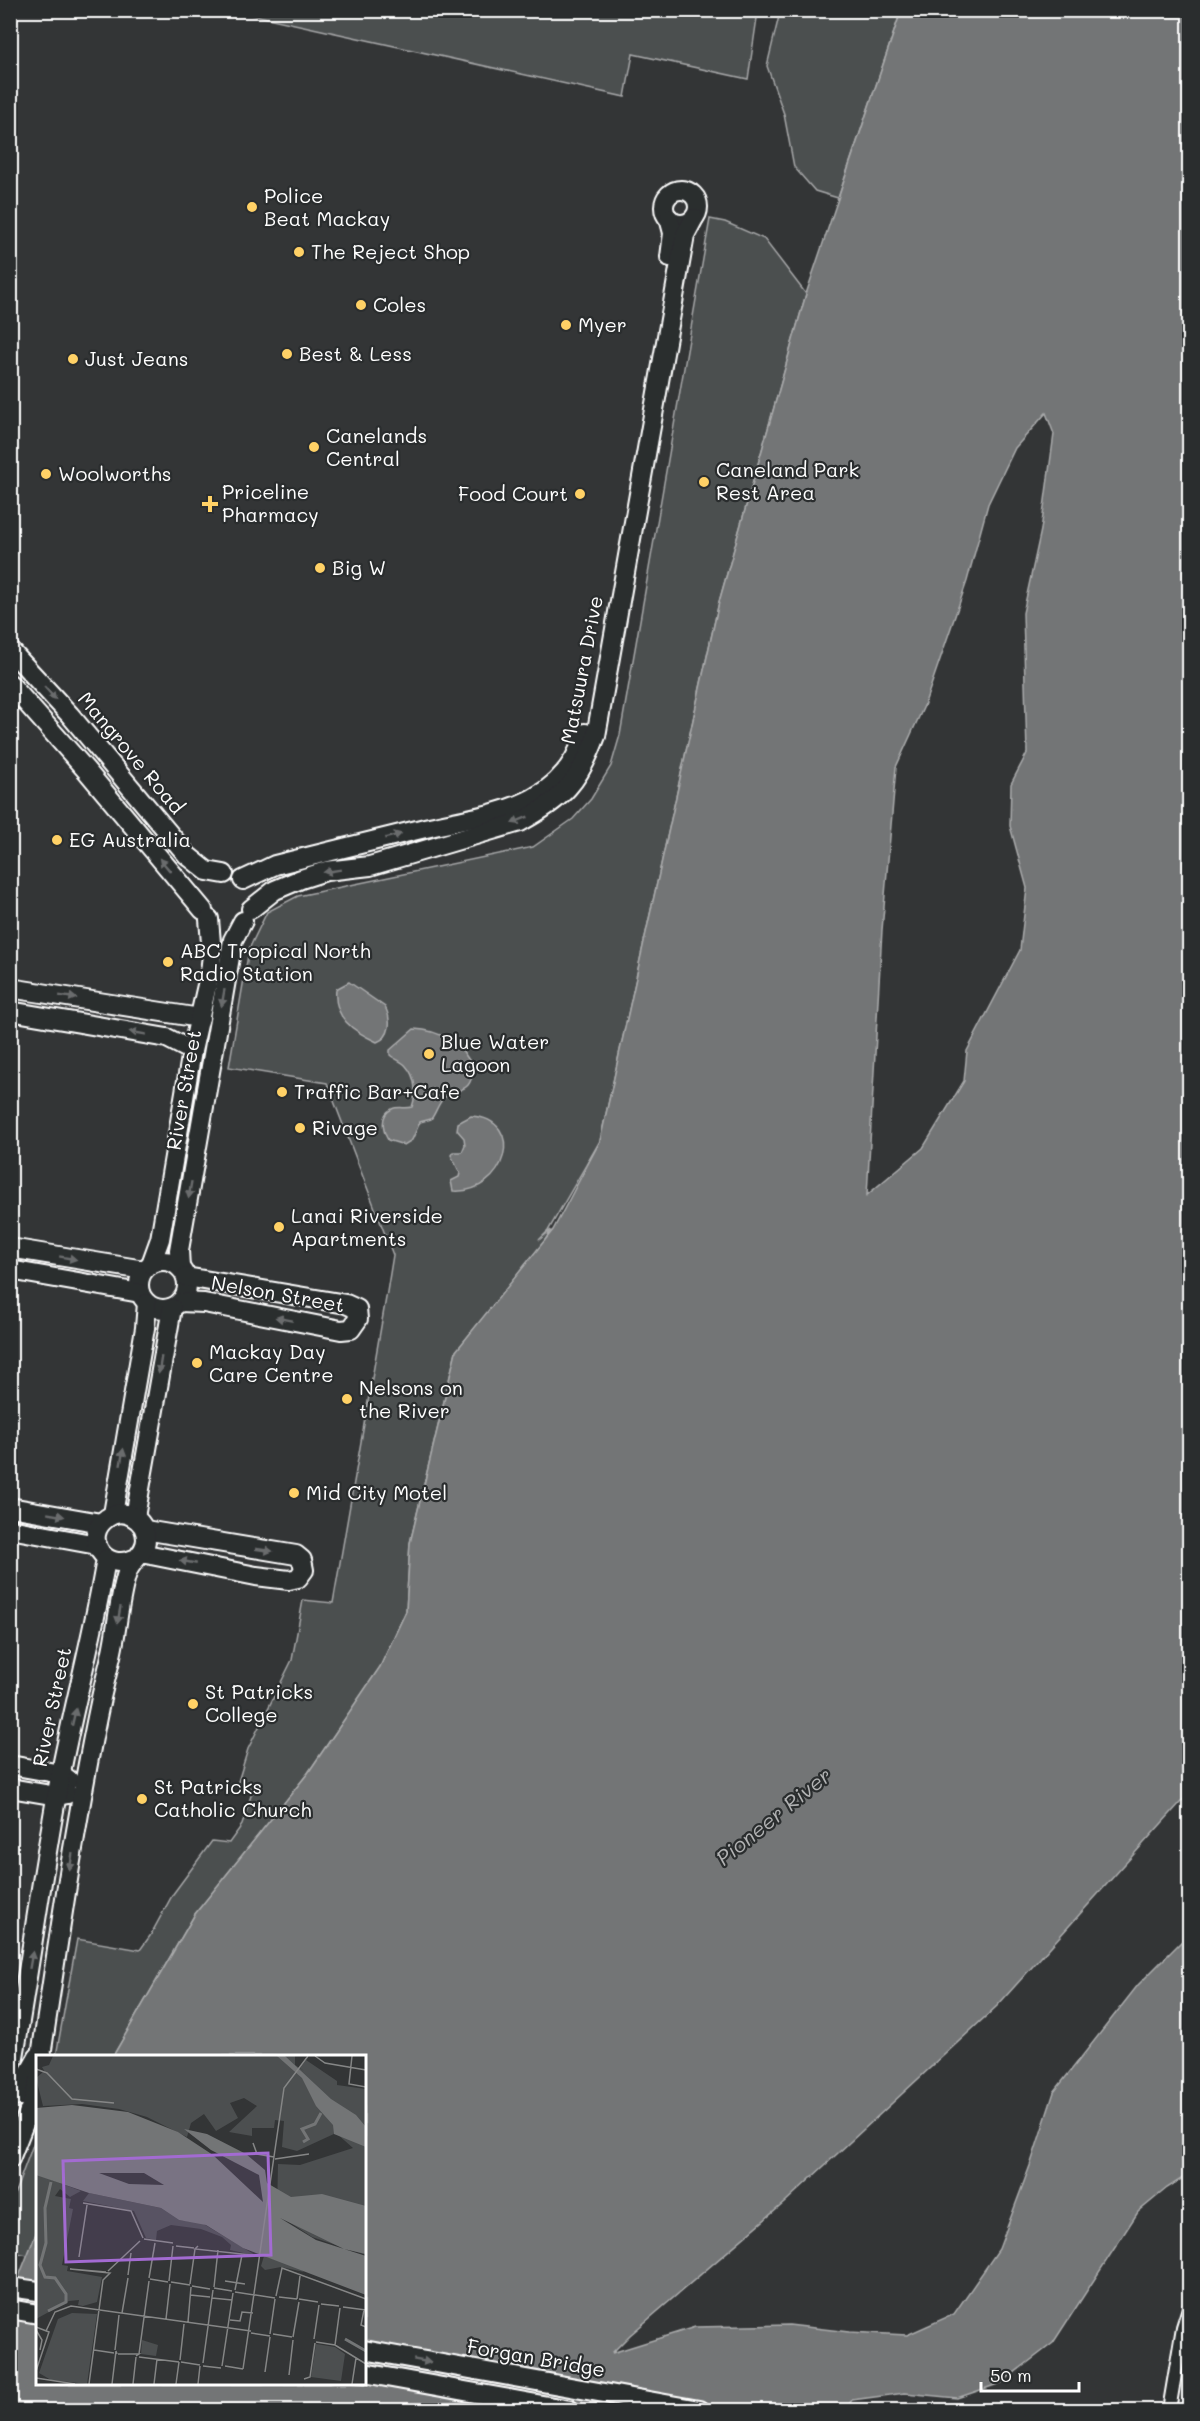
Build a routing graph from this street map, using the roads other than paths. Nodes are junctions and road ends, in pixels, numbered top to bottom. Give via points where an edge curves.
1 (669, 218) junction
2 (694, 218) junction
3 (10, 650) edge
4 (10, 684) edge
5 (224, 874) junction
6 (243, 880) junction
7 (206, 914) junction
8 (247, 915) junction
9 (10, 988) edge
10 (10, 1011) edge
11 (200, 1018) junction
12 (192, 1051) junction
13 (10, 1248) edge
14 (148, 1267) junction
15 (10, 1270) edge
16 (183, 1273) junction
17 (143, 1298) junction
18 (176, 1305) junction
19 (10, 1507) edge
20 (107, 1519) junction
21 (140, 1524) junction
22 (10, 1529) edge
23 (221, 1544) junction
24 (102, 1552) junction
25 (138, 1556) junction
26 (216, 1567) junction
27 (16, 1766) edge
28 (61, 1774) junction
29 (15, 1789) edge
30 (83, 1790) junction
31 (57, 1796) junction
32 (24, 2000) junction
33 (10, 2021) edge
34 (40, 2055) edge
35 (36, 2062) edge
36 (11, 2078) edge
37 (10, 2086) edge
38 (36, 2089) edge
39 (10, 2159) edge
40 (10, 2286) edge
41 (36, 2291) edge
42 (1190, 2305) edge
43 (10, 2309) edge
44 (36, 2314) edge
45 (366, 2350) edge
46 (366, 2373) edge
47 (1170, 2408) edge
48 (570, 2410) edge
49 (699, 2410) edge

1 - 2 street via 683,223
1 - 2 street via 666,200 681,190 696,199 698,211
6 -> 1 street, Matsuura Drive via 295,860 514,807 530,801 567,771 581,747 587,724 672,247
2 -> 8 street, Matsuura Drive via 685,235 596,736 576,780 542,810 520,822 370,866 326,871 289,883
3 -> 5 street, Mangrove Road via 187,855 207,871
7 -> 4 street
5 - 6 street
5 - 7 street via 205,887 201,902
6 - 8 street via 252,893
7 - 8 street via 222,926 236,925
7 - 11 street, River Street via 212,955
8 -> 16 street, River Street via 233,940 181,1239
9 -> 11 street
12 -> 10 street via 167,1038
11 - 12 street, River Street
12 - 14 street, River Street via 160,1239
13 -> 14 street
14 - 16 street via 166,1261
14 - 17 street via 140,1277
15 - 17 street
16 - 18 street via 187,1291
16 -> 18 street, Nelson Street via 346,1304 357,1309 358,1319 351,1329 341,1330 204,1303
17 - 18 street via 159,1309
20 -> 17 street via 145,1328
18 -> 21 street
19 -> 20 street
20 - 21 street via 121,1513
20 - 24 street via 97,1533
21 - 23 street
21 - 25 street via 145,1546
22 - 24 street
23 - 26 street
23 -> 26 street via 296,1555 304,1570 298,1578 289,1580
24 - 25 street via 120,1563
28 -> 24 street, River Street via 98,1606
26 -> 25 street
25 -> 30 street via 127,1572
27 - 28 street
27 - 29 street via 26,1772 28,1780
28 - 30 street
28 - 31 street, River Street
29 - 31 street
30 - 31 street
30 -> 34 street
32 -> 31 street, River Street
32 - 33 street via 18,2015
32 - 36 street, River Street
35 - 37 street via 24,2096 16,2097
38 - 39 street
40 - 41 street
42 - 47 street
43 - 44 street
45 -> 49 street, Forgan Bridge
46 - 48 street

